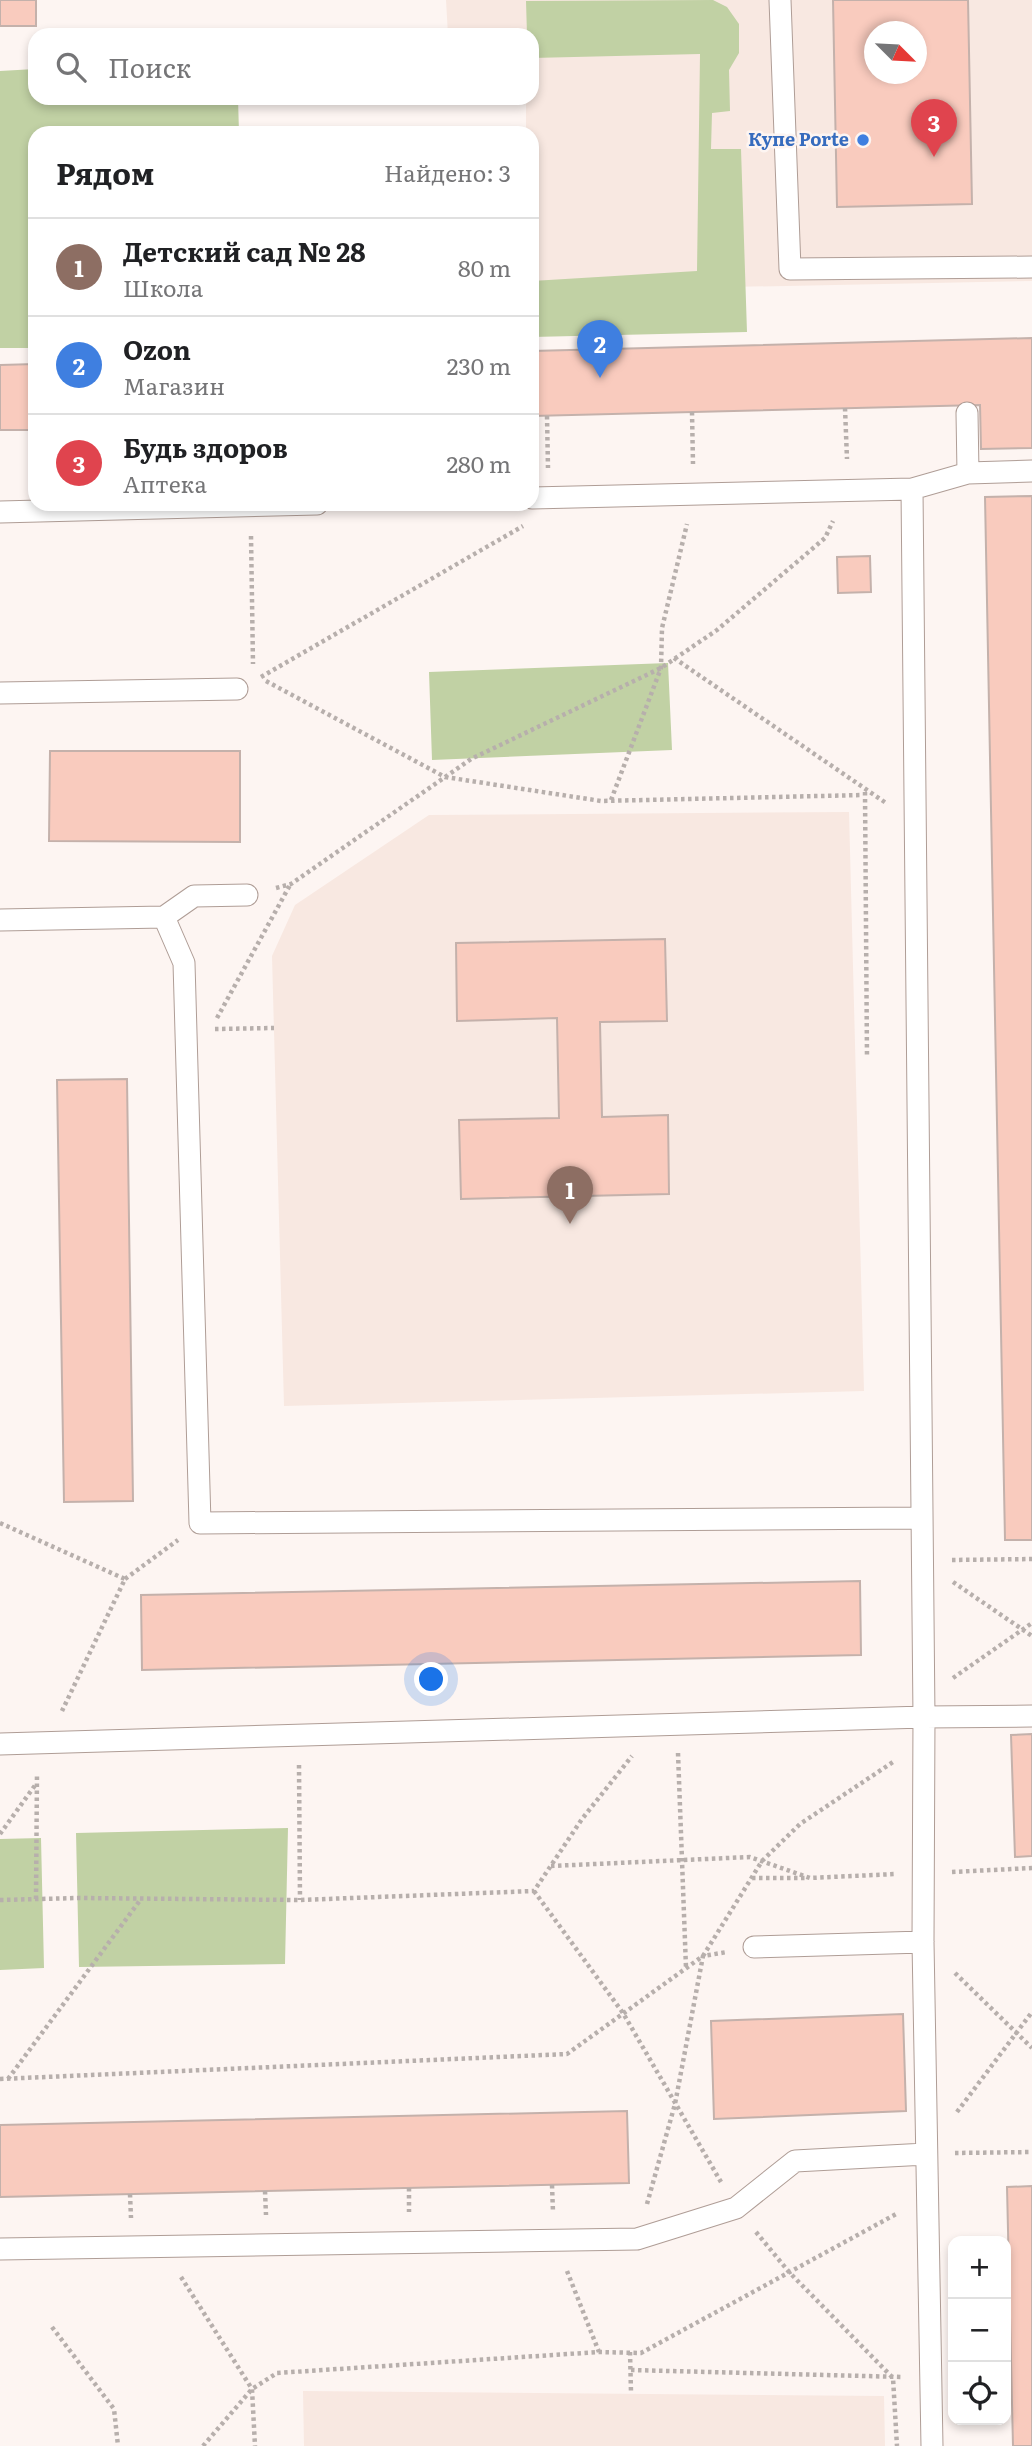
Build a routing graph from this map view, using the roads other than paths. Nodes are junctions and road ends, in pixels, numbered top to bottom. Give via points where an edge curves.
1 (780, 0) edge
2 (1032, 267) edge
3 (967, 413) dead end
4 (1032, 471) edge
5 (968, 473) junction
6 (912, 489) junction
7 (540, 498) edge
8 (42, 511) edge
9 (0, 512) edge
10 (237, 689) dead end
11 (0, 693) edge
12 (247, 895) road end
13 (164, 917) junction
14 (0, 920) edge
15 (921, 1518) junction
16 (924, 1707) junction
17 (1032, 1716) edge
18 (0, 1744) edge
19 (923, 1942) junction
20 (754, 1947) dead end
21 (926, 2154) junction
22 (0, 2249) edge
23 (932, 2446) edge

1 - 2 lane via 790,270
3 - 5 lane
4 - 5 lane
5 - 6 lane
6 - 7 lane
6 - 15 lane
8 - 9 lane
10 - 11 lane
12 - 13 lane via 194,895
13 - 14 lane
13 - 15 lane via 184,963 200,1523
15 - 16 lane
16 - 17 lane
16 - 18 lane via 666,1725
16 - 19 lane
19 - 20 lane
19 - 21 lane
21 - 22 lane via 795,2161 736,2208 637,2239
21 - 23 lane

